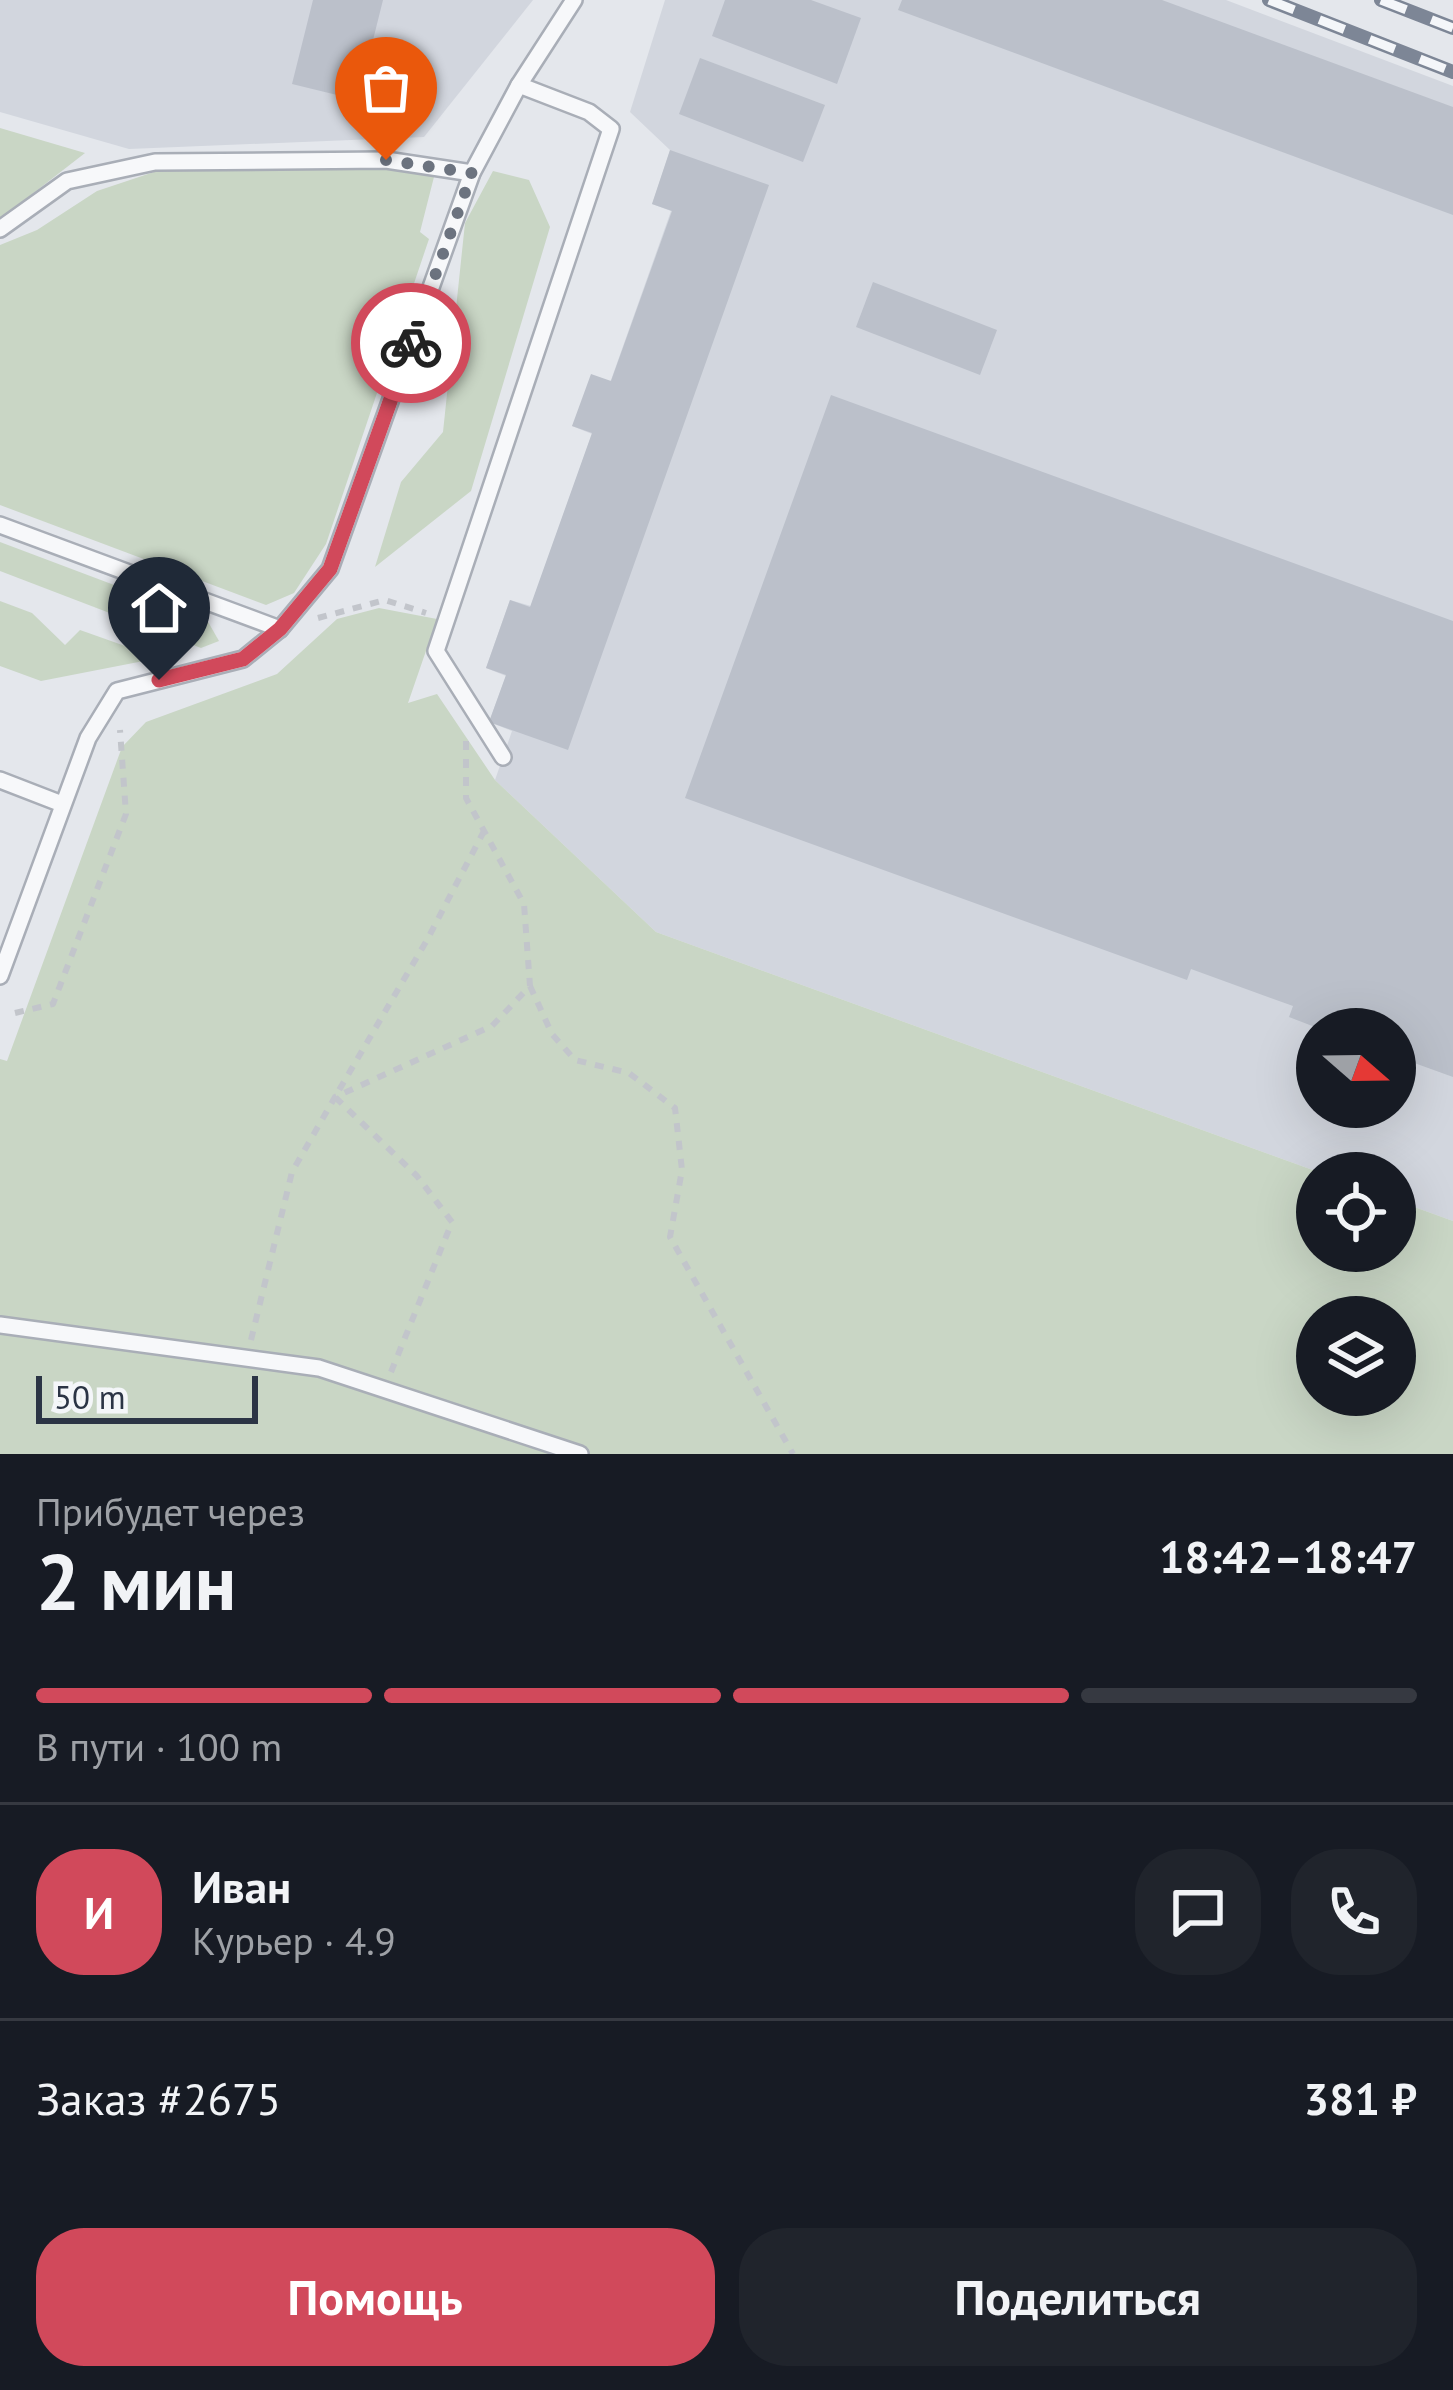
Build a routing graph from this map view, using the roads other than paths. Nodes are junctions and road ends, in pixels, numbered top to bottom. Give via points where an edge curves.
1 (574, 0) edge
2 (520, 85) junction
3 (472, 173) junction
4 (0, 230) edge
5 (0, 525) edge
6 (280, 629) junction
7 (503, 757) dead end
8 (0, 780) edge
9 (62, 804) junction
10 (0, 976) edge
11 (0, 1325) edge
12 (580, 1454) edge

1 - 2 lane
2 - 3 lane
2 - 7 lane via 611,129 436,651
3 - 4 lane via 386,160 155,161 68,181
3 - 6 lane via 330,569
5 - 6 lane
6 - 9 lane via 243,659 117,691
8 - 9 lane
9 - 10 lane
11 - 12 lane via 319,1368

